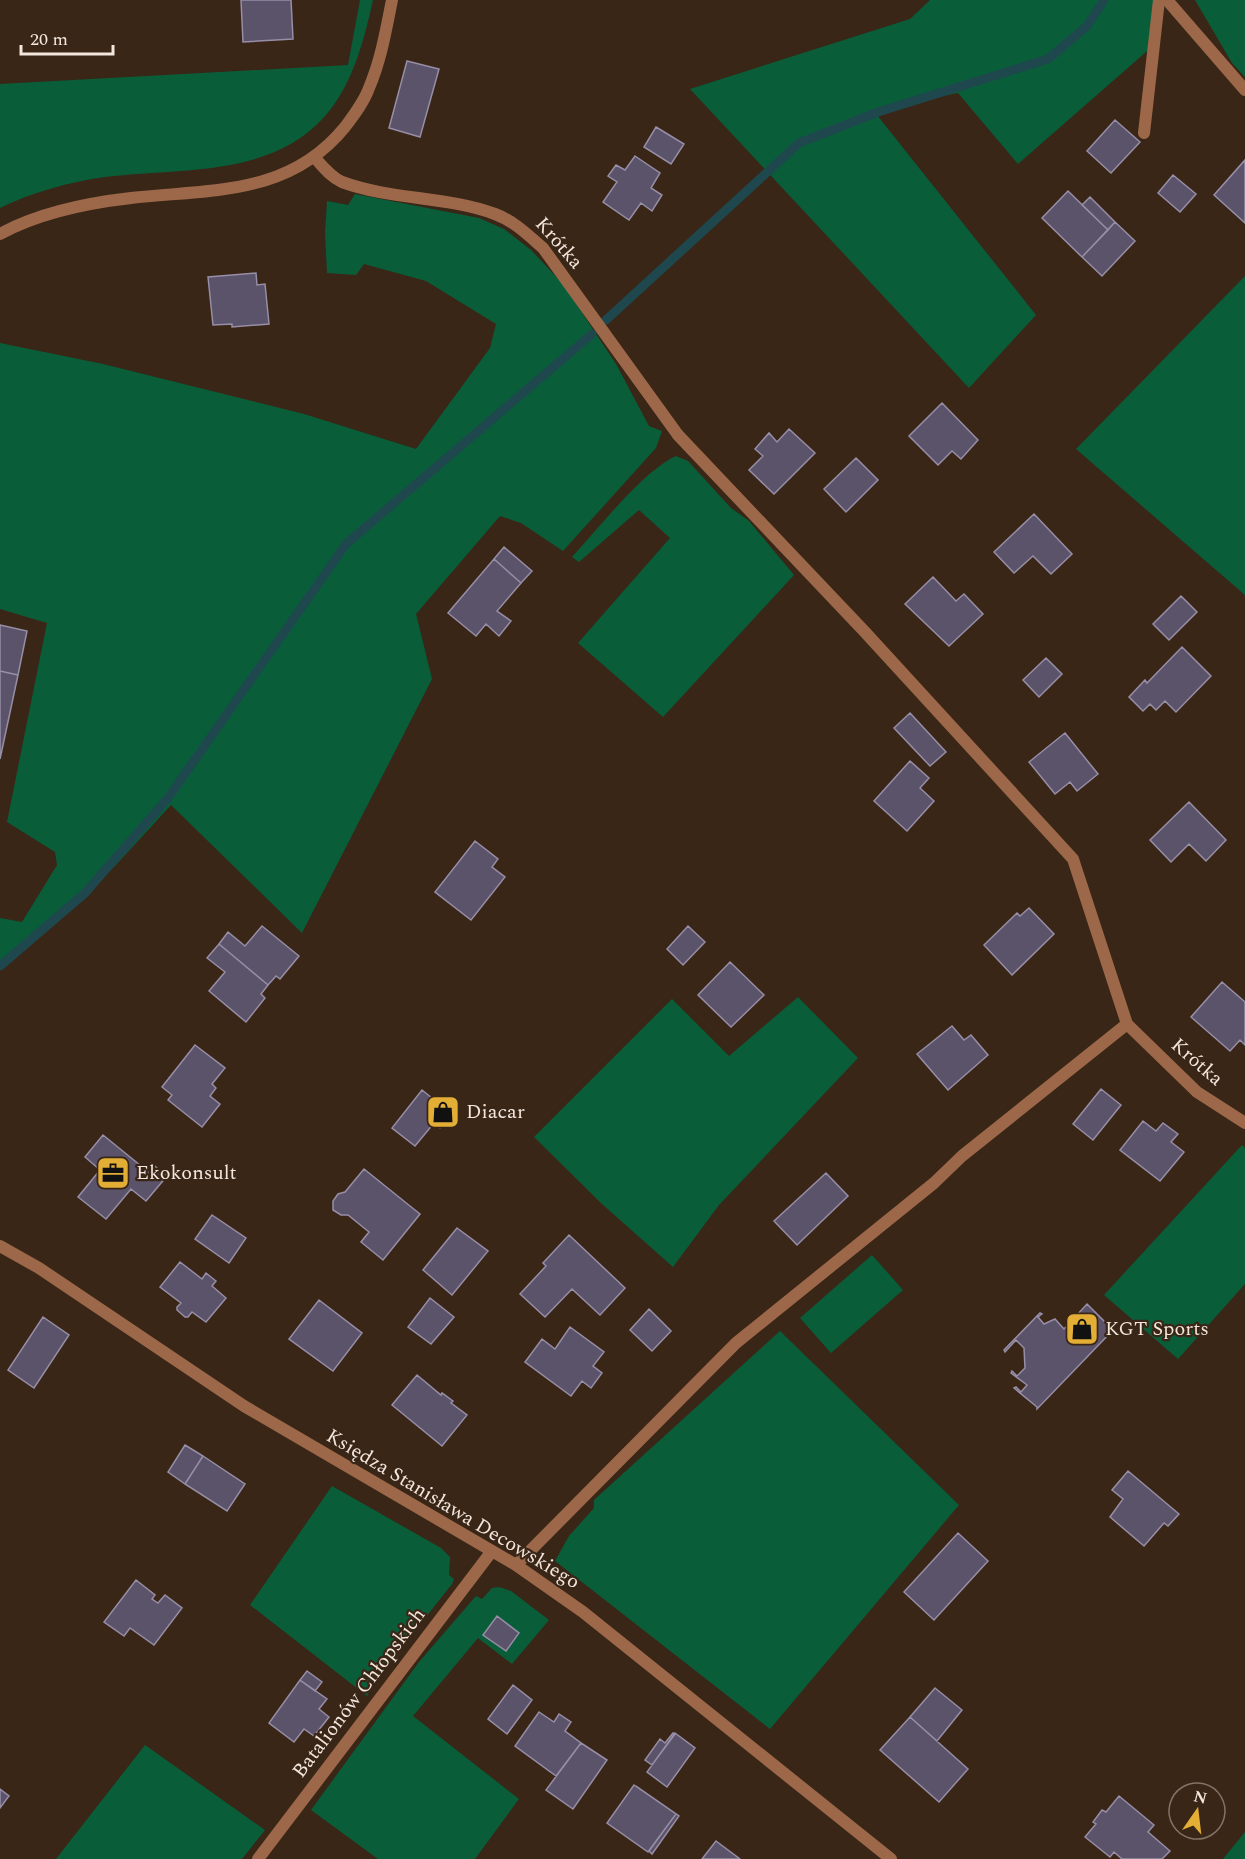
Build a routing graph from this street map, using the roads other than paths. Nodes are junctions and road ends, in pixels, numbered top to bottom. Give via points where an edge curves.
1 (392, 0) edge
2 (1159, 0) edge
3 (1167, 0) edge
4 (1245, 90) edge
5 (1143, 133) dead end
6 (315, 158) junction
7 (0, 234) edge
8 (1127, 1024) junction
9 (1245, 1123) edge
10 (0, 1246) edge
11 (492, 1551) junction
12 (516, 1565) junction
13 (258, 1859) edge
14 (891, 1859) edge

1 - 6 street via 369,90 348,124
2 - 5 street
3 - 4 street
6 - 7 street via 269,180 69,208
6 - 8 street, Krótka via 341,181 496,215 519,227 543,248 678,435 1073,859
8 - 9 street, Krótka via 1197,1092
8 - 12 street via 736,1343
10 - 11 street, Księdza Stanisława Decowskiego via 244,1406
11 - 12 street, Księdza Stanisława Decowskiego
11 - 13 street, Batalionów Chłopskich
12 - 14 street, Księdza Stanisława Decowskiego via 583,1612

